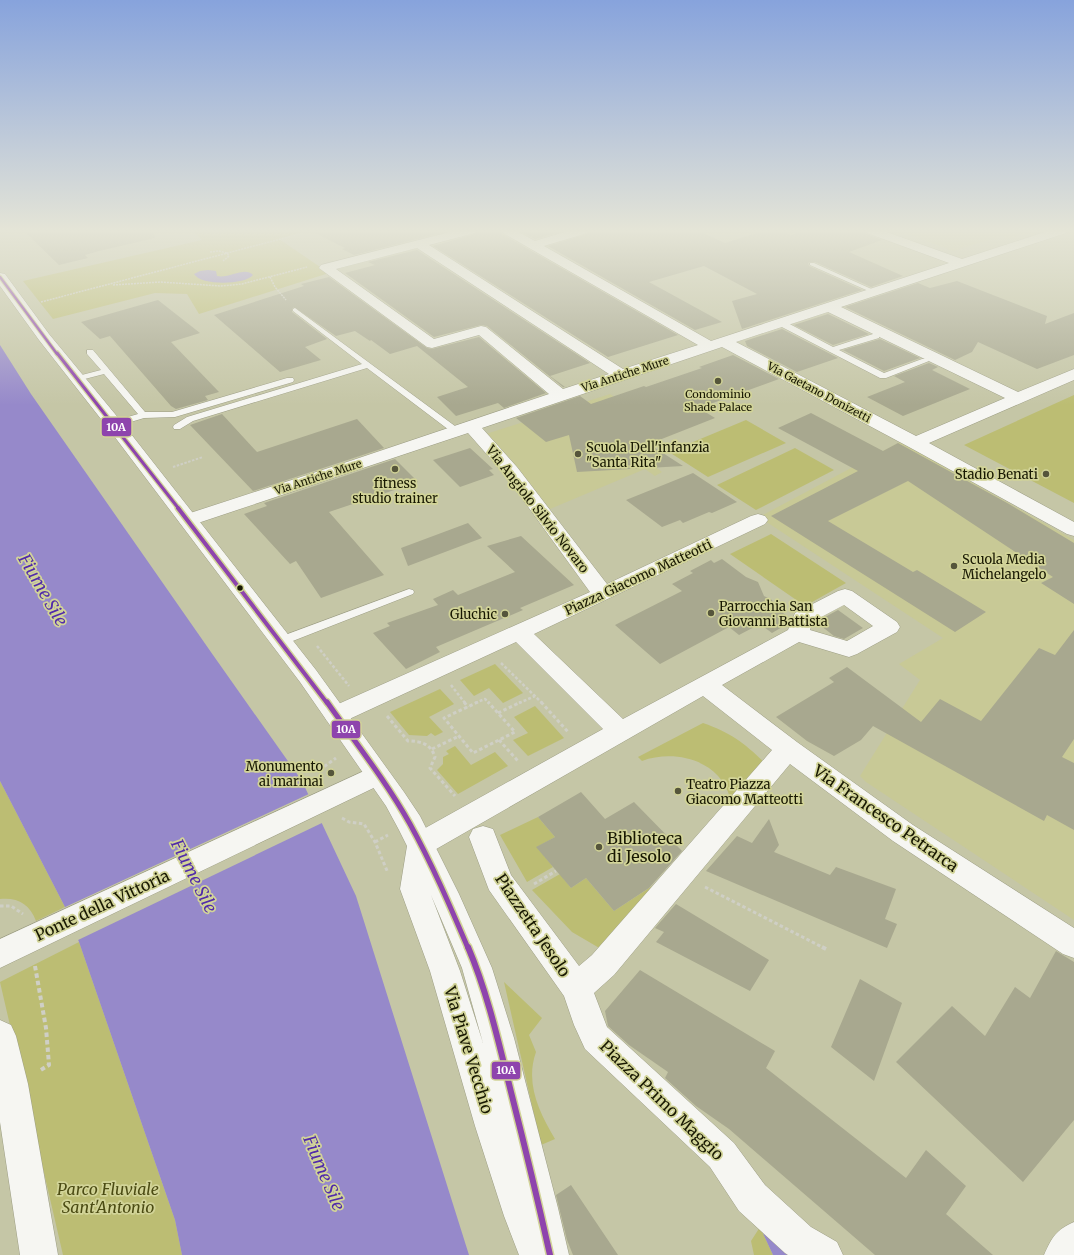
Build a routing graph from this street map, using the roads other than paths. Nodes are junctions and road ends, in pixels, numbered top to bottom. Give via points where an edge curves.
1 (9, 289) edge
2 (355, 289) edge
3 (488, 289) edge
4 (614, 289) edge
5 (867, 289) edge
6 (885, 289) edge
7 (875, 292) junction
8 (829, 307) junction
9 (295, 310) road end
10 (781, 323) junction
11 (876, 336) dead end
12 (717, 344) junction
13 (832, 350) junction
14 (90, 352) dead end
15 (925, 361) dead end
16 (368, 365) junction
17 (106, 371) junction
18 (1074, 374) edge
19 (621, 375) junction
20 (77, 379) junction
21 (290, 380) dead end
22 (561, 395) junction
23 (1016, 398) junction
24 (142, 416) junction
25 (114, 424) junction
26 (177, 427) dead end
27 (464, 429) junction
28 (915, 443) junction
29 (188, 520) junction
30 (758, 520) dead end
31 (1074, 530) edge
32 (409, 592) dead end
33 (603, 594) junction
34 (519, 632) junction
35 (797, 634) dead end
36 (282, 641) junction
37 (704, 684) junction
38 (336, 715) junction
39 (620, 731) junction
40 (788, 749) junction
41 (377, 775) junction
42 (484, 837) dead end
43 (421, 844) junction
44 (1074, 944) edge
45 (0, 954) edge
46 (577, 988) junction
47 (590, 1025) joint
48 (0, 1036) edge
49 (1074, 1241) edge
50 (39, 1255) edge
51 (538, 1255) edge
52 (550, 1255) edge
53 (824, 1255) edge
54 (1063, 1255) edge

1 - 20 street, Via Piave Vecchio
2 - 22 street via 432,344 481,330
3 - 19 street
4 - 12 street, Via Gaetano Donizetti
5 - 7 lane
6 - 7 street, Via Antiche Mure
7 - 8 street, Via Antiche Mure
8 - 10 street, Via Antiche Mure
8 - 23 street
9 - 16 lane
10 - 12 street, Via Antiche Mure
10 - 13 lane
11 - 13 lane
12 - 19 street, Via Antiche Mure
12 - 28 street, Via Gaetano Donizetti
13 - 15 lane via 883,376
14 - 17 lane
16 - 26 lane via 190,419
16 - 27 lane
17 - 20 lane
17 - 24 lane
18 - 23 street
19 - 22 street, Via Antiche Mure
20 - 25 street, Via Piave Vecchio
21 - 24 lane via 172,416
22 - 27 street, Via Antiche Mure
23 - 28 street
24 - 25 lane
25 - 29 street, Via Piave Vecchio
27 - 29 street, Via Antiche Mure
27 - 33 street, Via Angiolo Silvio Novaro via 511,471
28 - 31 street, Via Gaetano Donizetti
29 - 36 street, Via Piave Vecchio
30 - 33 street, Piazza Giacomo Matteotti
32 - 36 lane
33 - 34 street, Piazza Giacomo Matteotti
34 - 38 street, Piazza Giacomo Matteotti
34 - 39 street
35 - 37 street
36 - 38 street, Via Piave Vecchio
37 - 39 street
37 - 40 street, Via Francesco Petrarca
38 - 41 street, Via Piave Vecchio
39 - 43 street
40 - 44 street, Via Francesco Petrarca via 903,833
40 - 46 street, Piazzetta Jesolo via 603,965
41 - 43 street, Via Piave Vecchio via 395,799
41 - 45 street, Ponte della Vittoria via 37,948
42 - 46 street, Piazzetta Jesolo via 499,881
43 - 51 street, Via Piave Vecchio via 414,889 445,971 497,1141
43 - 52 street, Via Piave Vecchio via 477,968 488,1003
46 - 47 street, Piazzetta Jesolo
47 - 53 street, Piazza Primo Maggio via 596,1038 722,1155 752,1198 798,1240
48 - 50 street
49 - 54 street

